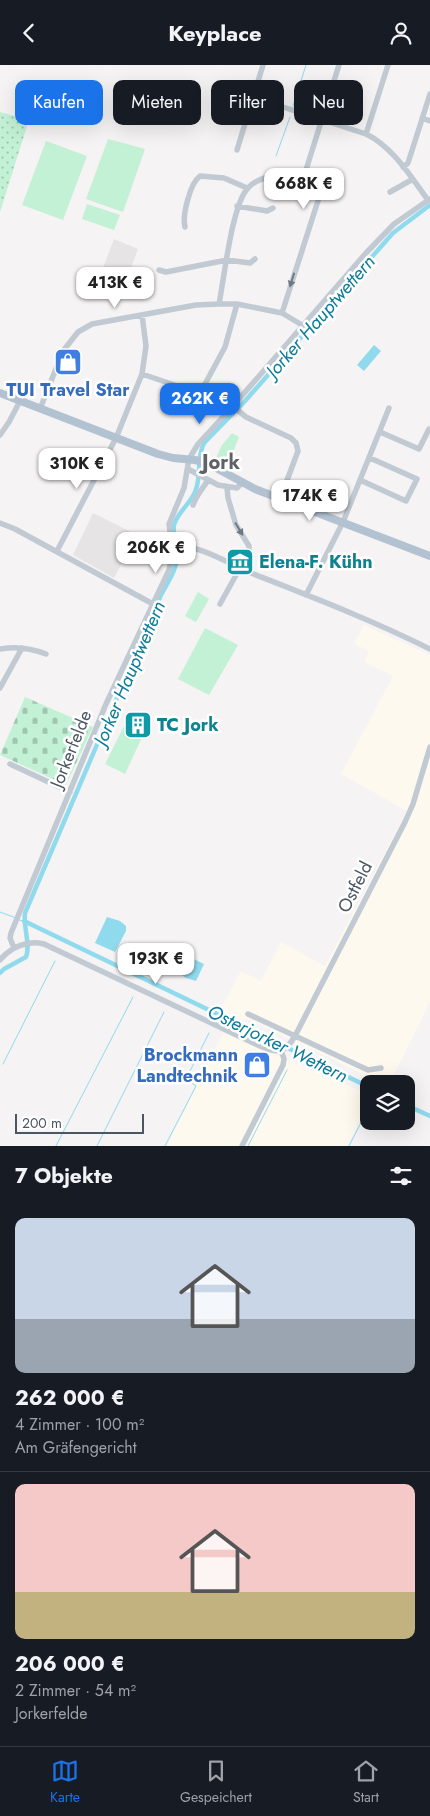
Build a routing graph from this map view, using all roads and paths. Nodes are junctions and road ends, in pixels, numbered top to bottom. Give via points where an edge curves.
1 (263, 65) edge
2 (339, 65) edge
3 (388, 65) edge
4 (258, 80) edge
5 (334, 80) edge
6 (430, 94) edge
7 (422, 119) junction
8 (430, 121) edge
9 (244, 125) edge
10 (320, 125) edge
11 (334, 125) edge
12 (366, 135) junction
13 (237, 149) dead end
14 (404, 167) junction
15 (305, 173) junction
16 (413, 179) junction
17 (247, 188) junction
18 (390, 192) dead end
19 (429, 199) edge
20 (237, 206) junction
21 (273, 208) dead end
22 (184, 227) dead end
23 (255, 259) dead end
24 (227, 260) junction
25 (159, 270) dead end
26 (219, 304) junction
27 (237, 304) junction
28 (282, 313) junction
29 (142, 315) junction
30 (302, 325) junction
31 (142, 374) junction
32 (206, 384) junction
33 (0, 393) edge
34 (20, 401) junction
35 (236, 408) junction
36 (389, 408) dead end
37 (40, 409) junction
38 (429, 429) edge
39 (380, 432) junction
40 (0, 435) edge
41 (116, 438) junction
42 (370, 458) junction
43 (189, 459) junction
44 (188, 469) junction
45 (208, 480) junction
46 (360, 480) junction
47 (243, 482) junction
48 (227, 488) junction
49 (280, 499) junction
50 (193, 505) dead end
51 (344, 522) junction
52 (0, 523) edge
53 (176, 546) junction
54 (57, 551) junction
55 (430, 556) edge
56 (241, 568) junction
57 (306, 595) junction
58 (153, 604) junction
59 (220, 604) dead end
60 (22, 648) junction
61 (0, 649) edge
62 (430, 649) edge
63 (46, 654) dead end
64 (0, 688) edge
65 (430, 747) edge
66 (10, 764) dead end
67 (70, 792) junction
68 (14, 948) junction
69 (0, 960) edge
70 (248, 1014) dead end
71 (295, 1036) junction
72 (282, 1050) junction
73 (381, 1068) dead end
74 (242, 1146) edge

1 - 4 street
2 - 5 street
3 - 12 street
6 - 7 street
7 - 8 street
7 - 14 street
9 - 13 street
10 - 15 street
11 - 12 street
12 - 14 street via 376,139
14 - 16 street
15 - 17 street via 264,178
15 -> 28 street via 325,179
16 - 18 street
16 - 19 street
17 - 20 street
17 - 22 street via 224,179 200,176 195,179 183,220
19 - 30 street via 388,229
20 - 21 street via 266,211
20 - 24 street
23 - 24 street via 250,263
24 - 25 street via 166,272
24 - 26 street
26 - 27 street
26 - 29 street
27 - 28 street
27 - 32 street via 225,347
28 - 30 street
29 - 31 street via 146,346
29 - 37 street via 92,324 78,332 63,351
30 - 35 street
31 - 32 street via 192,391
31 - 41 street
32 - 35 street
33 - 34 main road
34 - 37 main road
34 - 40 street
35 - 43 street via 202,438
35 - 49 street via 248,418 296,443 298,451
36 - 39 street
37 - 41 main road
38 - 39 street via 419,449
39 - 42 street
41 - 43 main road via 168,457
41 - 54 street
42 - 46 street
42 - 46 street via 417,479 406,501
43 - 44 street, Jorkerfelde
43 - 47 main road via 226,472
44 - 45 street
44 - 53 street, Jorkerfelde via 169,524
45 - 48 street
45 - 50 street
46 - 51 street
47 - 48 street via 236,488
47 - 49 main road
48 -> 56 street via 236,525 249,546
49 - 51 main road
51 - 55 main road
51 - 57 street
52 - 54 street
53 - 56 street via 205,551
53 - 58 street, Jorkerfelde
54 - 58 street
56 - 57 street
56 - 59 street
57 - 62 street via 366,618
58 - 67 street, Jorkerfelde via 106,704
60 - 61 street
60 - 63 street
60 - 64 street
65 - 71 street, Ostfeld via 405,822
66 - 67 street
67 - 68 street, Jorkerfelde via 10,933
68 - 69 street
68 - 72 street via 32,943 52,947 271,1051
70 - 71 street
71 - 72 street, Ostfeld
71 - 73 street via 368,1069
72 - 74 street via 283,1065

